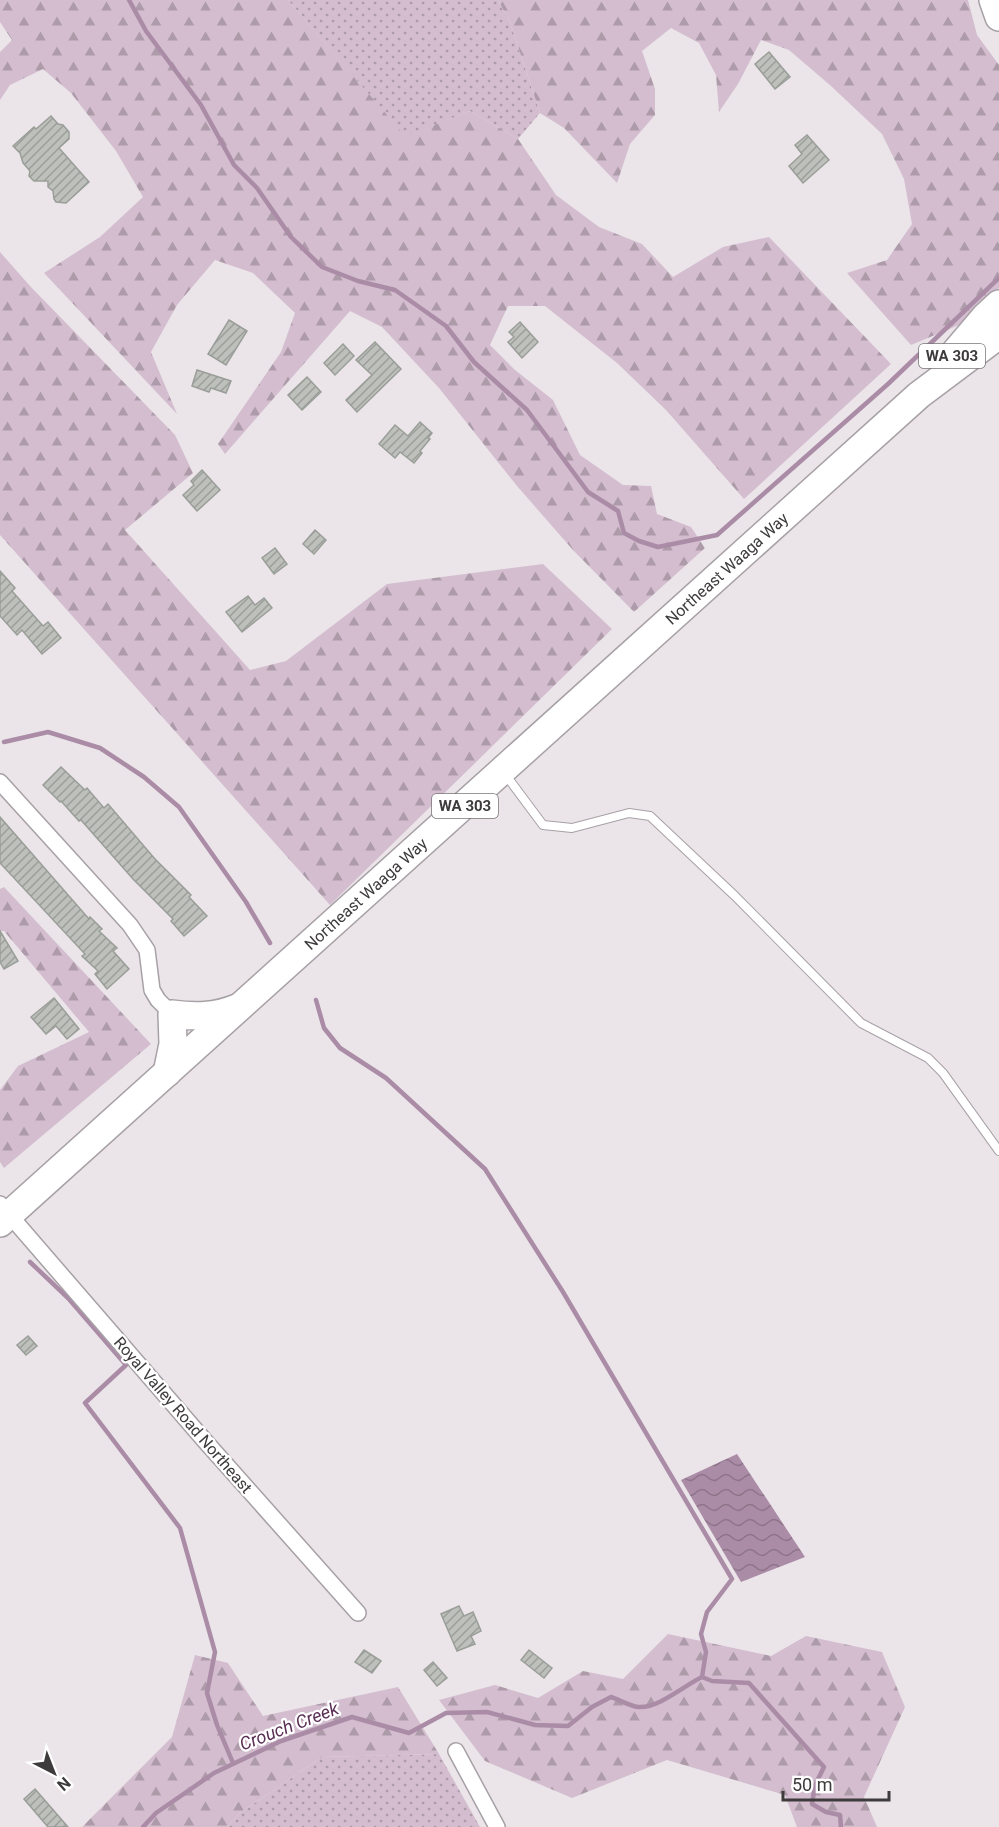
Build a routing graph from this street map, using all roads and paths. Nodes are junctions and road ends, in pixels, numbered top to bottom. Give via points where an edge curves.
1 (993, 0) edge
2 (999, 17) edge
3 (999, 304) edge
4 (999, 335) edge
5 (919, 395) junction
6 (503, 772) junction
7 (0, 782) edge
8 (243, 1005) junction
9 (171, 1014) junction
10 (167, 1073) junction
11 (999, 1151) edge
12 (3, 1214) edge
13 (358, 1613) dead end
14 (456, 1751) dead end
15 (497, 1827) edge

1 - 2 highway
3 - 5 highway, WA 303
4 - 5 highway, WA 303
5 - 6 highway, Northeast Waaga Way / WA 303
6 - 8 highway, Northeast Waaga Way / WA 303
6 - 11 lane via 543,825 572,828 629,813 650,816 861,1023 928,1058
7 - 9 street via 130,925 147,950 152,990
8 - 9 highway via 204,1017
8 - 10 highway, Northeast Waaga Way / WA 303
9 - 10 highway via 173,1044
10 - 12 highway, Northeast Waaga Way / WA 303
12 - 13 street, Royal Valley Road Northeast
14 - 15 street

